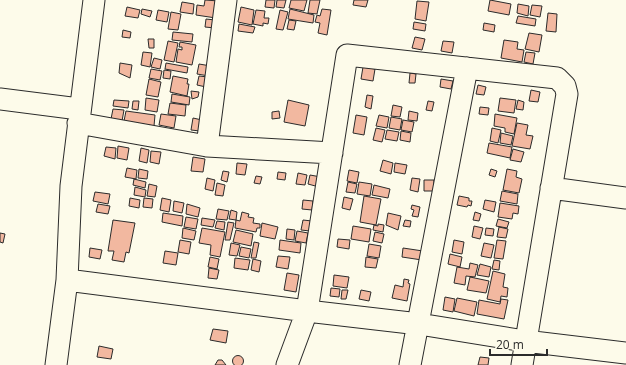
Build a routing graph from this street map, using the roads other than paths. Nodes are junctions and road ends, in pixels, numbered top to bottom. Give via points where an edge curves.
1 (94, 0) edge
2 (226, 0) edge
3 (468, 68) junction
4 (0, 100) edge
5 (79, 116) junction
6 (207, 146) junction
7 (332, 153) junction
8 (551, 188) junction
9 (626, 198) edge
10 (67, 280) junction
11 (307, 311) junction
12 (419, 324) junction
13 (525, 341) junction
14 (626, 353) edge
15 (56, 365) edge
16 (287, 365) edge
17 (410, 365) edge
18 (522, 365) edge

1 - 5 street
2 - 6 street
3 - 7 street via 347,55
3 - 8 street via 557,78 566,86 567,94
3 - 12 street
4 - 5 street
5 - 6 street
5 - 10 street via 71,186
6 - 7 street
7 - 11 street
8 - 9 street
8 - 13 street
10 - 11 street
10 - 15 street
11 - 12 street
11 - 16 street
12 - 13 street
12 - 17 street
13 - 14 street
13 - 18 street

